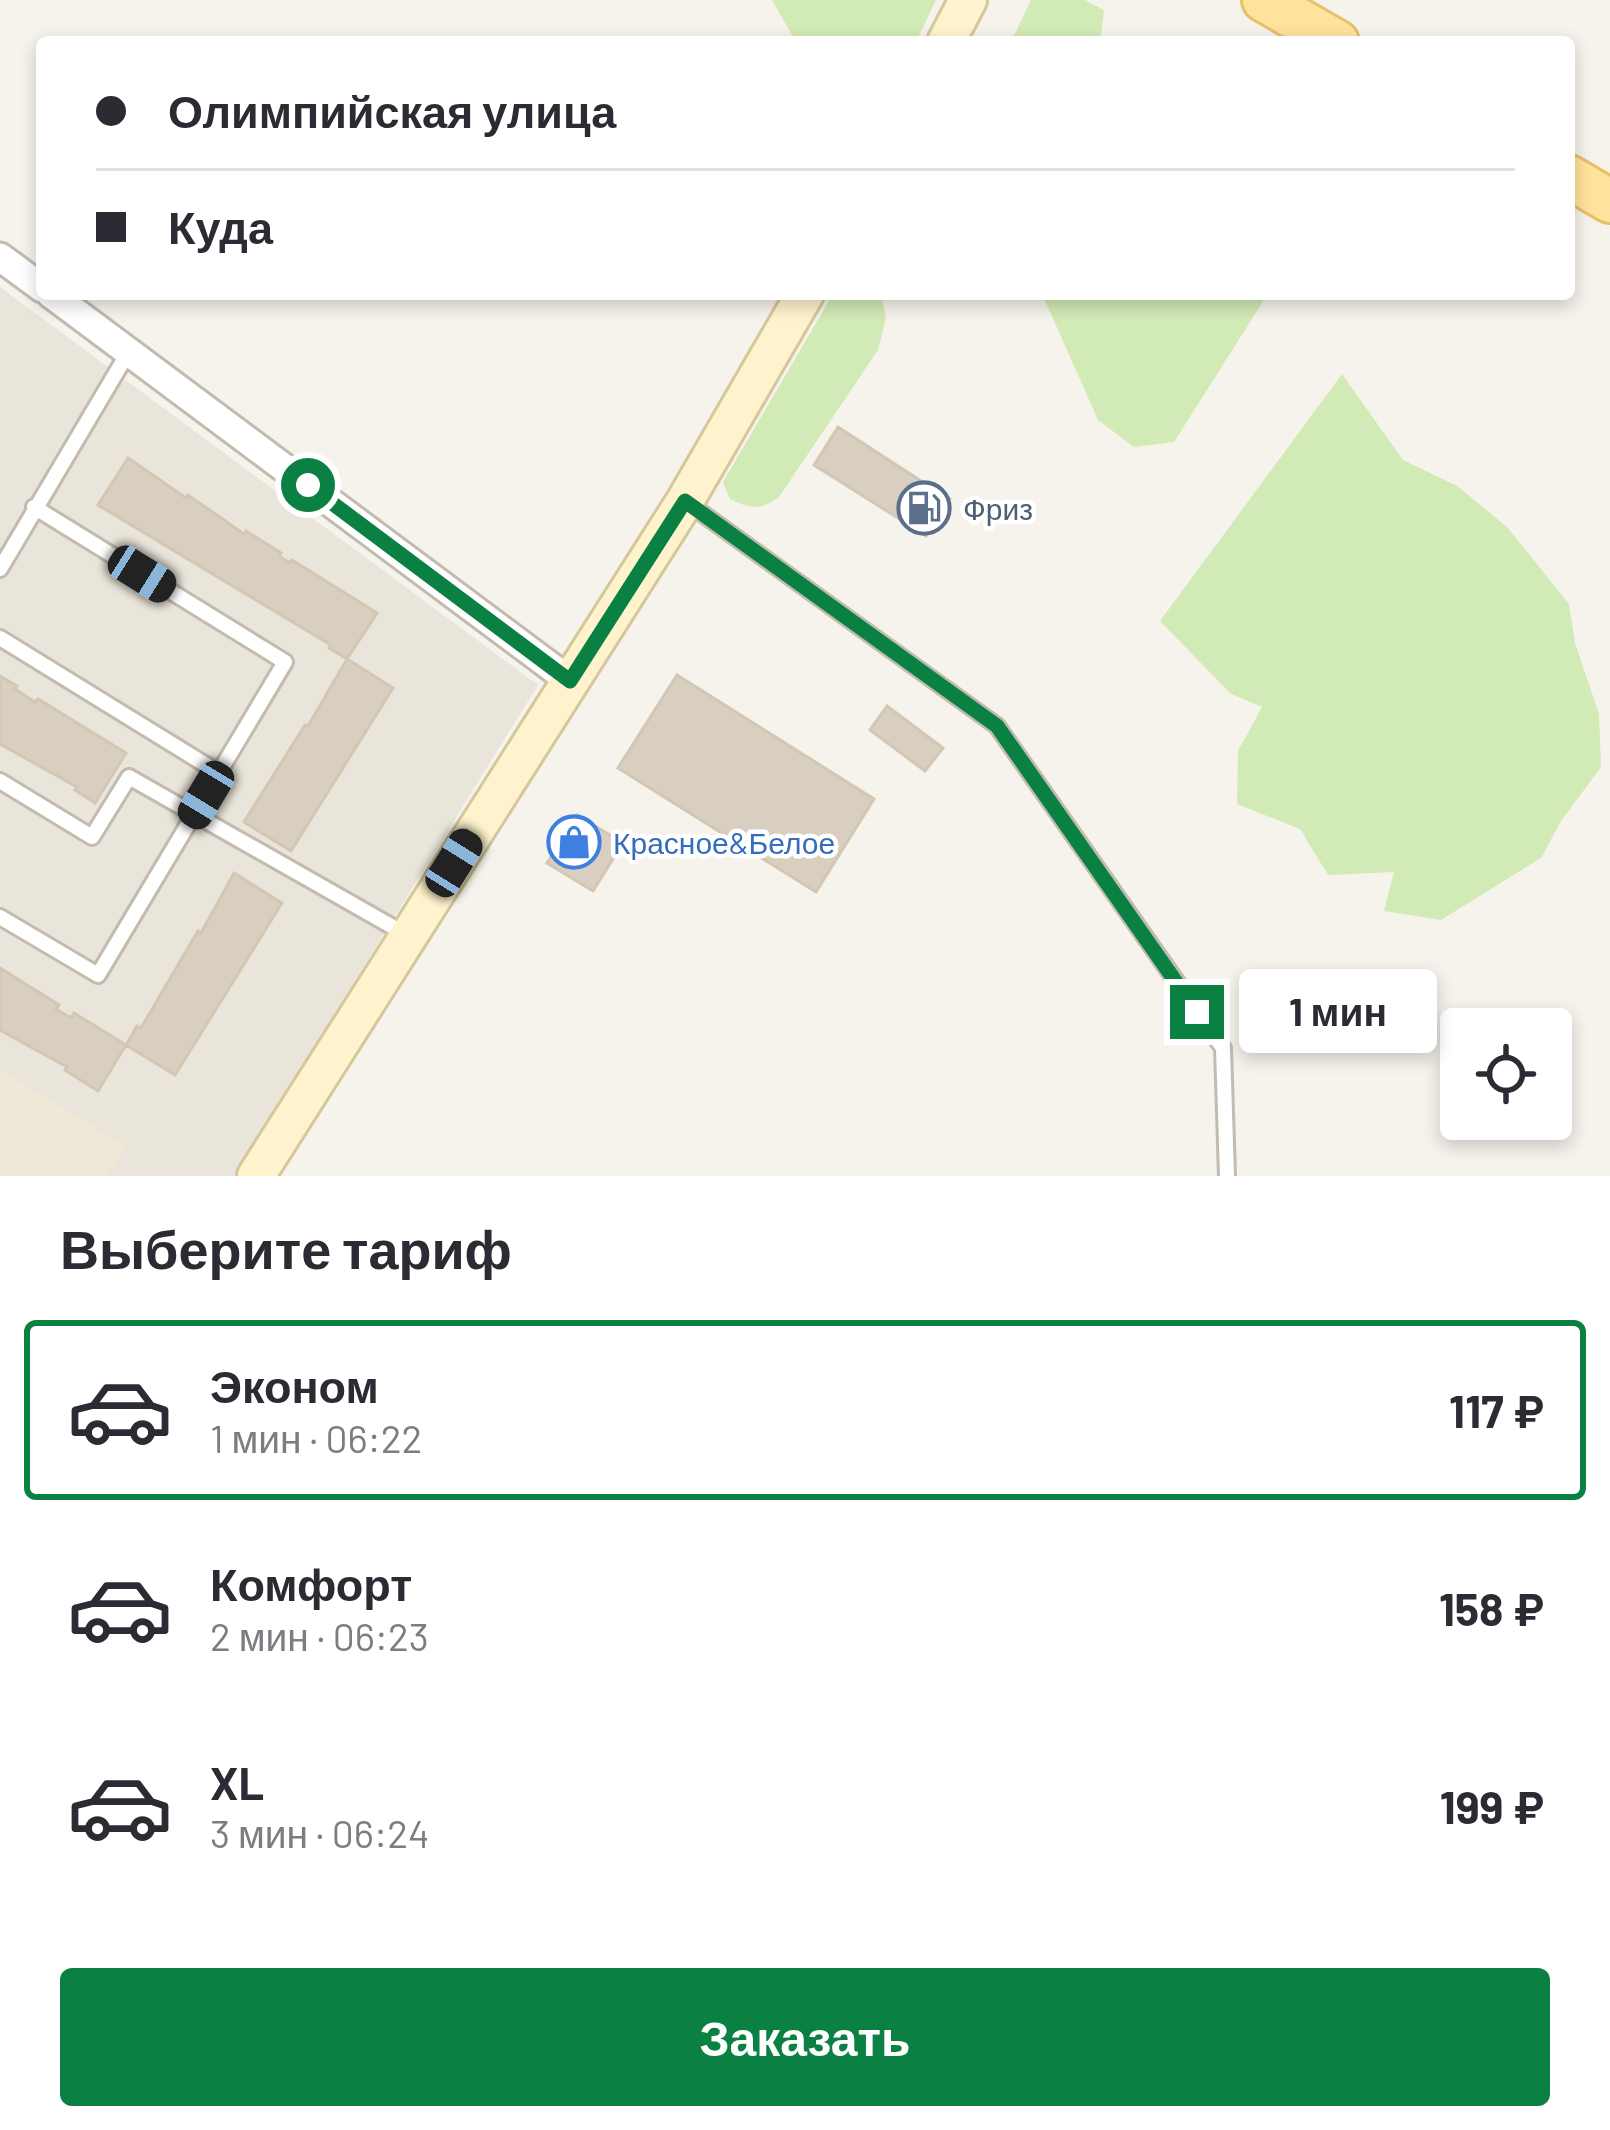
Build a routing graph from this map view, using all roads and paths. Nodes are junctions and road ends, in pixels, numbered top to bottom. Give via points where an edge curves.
1 (968, 0) edge
2 (1264, 0) edge
3 (949, 36) edge
4 (1327, 36) edge
5 (1575, 181) edge
6 (1610, 201) edge
7 (0, 257) edge
8 (36, 284) edge
9 (59, 300) edge
10 (802, 300) edge
11 (129, 351) junction
12 (685, 501) junction
13 (34, 507) junction
14 (0, 569) edge
15 (0, 638) edge
16 (570, 681) junction
17 (219, 773) junction
18 (0, 781) edge
19 (193, 816) junction
20 (0, 917) edge
21 (408, 935) junction
22 (256, 1176) edge
23 (1227, 1176) edge

1 - 3 main road
2 - 4 main road
5 - 6 main road
7 - 8 street
9 - 11 street
10 - 12 main road
11 - 13 lane
11 - 16 street
12 - 16 main road
12 - 23 lane via 997,726 1222,1048
13 - 14 lane
13 - 17 lane via 285,662
15 - 17 lane
16 - 21 main road
17 - 19 lane
18 - 19 lane via 92,837 129,777
19 - 20 lane via 98,975
19 - 21 lane
21 - 22 main road

